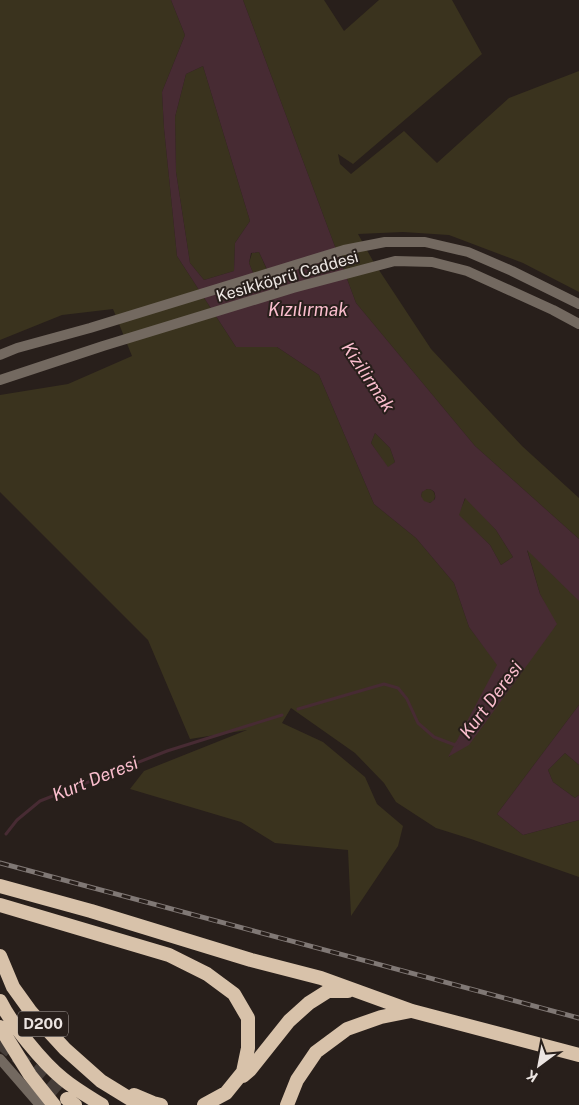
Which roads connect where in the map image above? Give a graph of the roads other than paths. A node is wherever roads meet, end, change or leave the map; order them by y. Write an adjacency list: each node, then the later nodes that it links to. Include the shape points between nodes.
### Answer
1 (579, 304): 3 (street, Kesikköprü Caddesi, via 468,252 425,242 385,242 344,250)
2 (579, 324): 4 (street, Kesikköprü Caddesi, via 467,271 432,262 395,261 293,288)
3 (0, 355)
4 (0, 380)
5 (0, 886): 8 (highway, via 321,978)
6 (0, 905): 15 (highway, via 169,955 207,974 234,994 248,1018 248,1048 244,1072)
7 (0, 956): 14 (highway, D200, via 13,987 31,1012)
8 (359, 992): 10 (highway); 15 (highway, via 328,991 309,1003)
9 (0, 1001): 18 (highway, D200, via 29,1042 63,1078)
10 (412, 1011): 12 (highway); 22 (highway, via 347,1029 316,1052 297,1080)
11 (0, 1027): 16 (highway, via 30,1075)
12 (579, 1054)
13 (0, 1059): 17 (street)
14 (86, 1068): 19 (highway, D200); 20 (highway, via 132,1094)
15 (230, 1088): 21 (highway)
16 (65, 1103)
17 (40, 1105)
18 (102, 1105)
19 (140, 1105)
20 (161, 1105)
21 (204, 1105)
22 (288, 1105)

